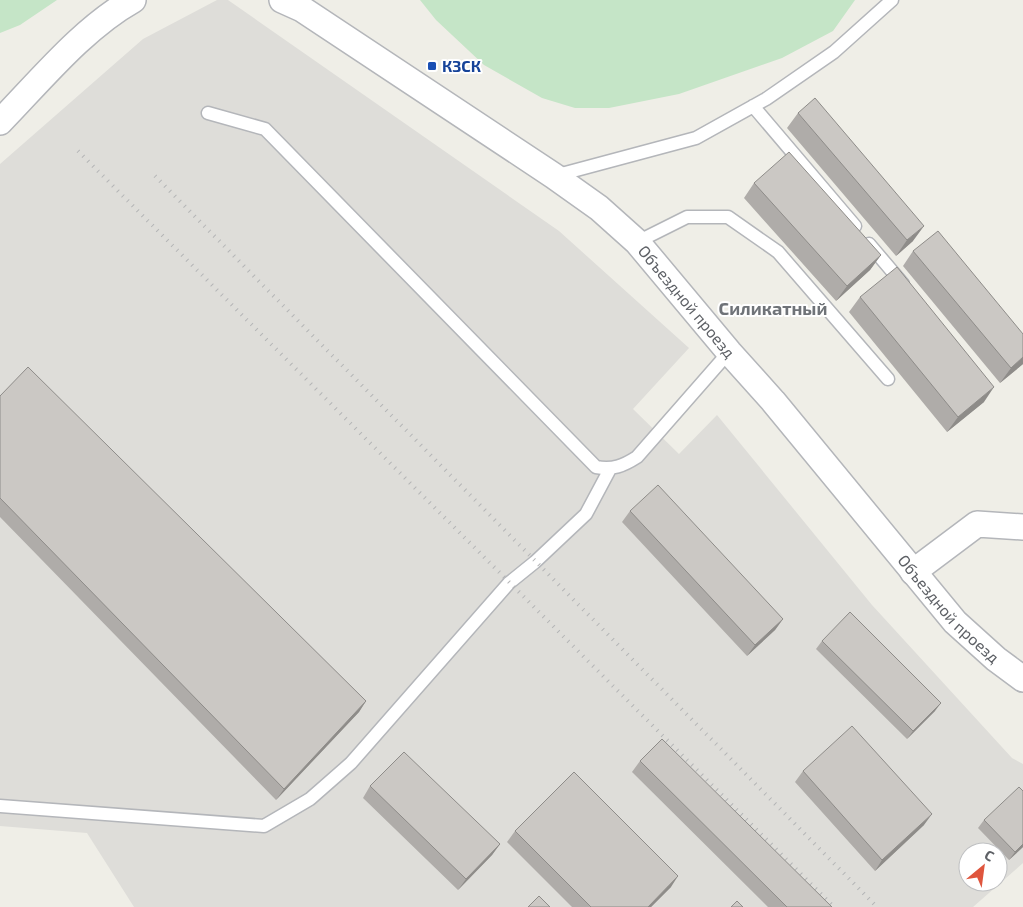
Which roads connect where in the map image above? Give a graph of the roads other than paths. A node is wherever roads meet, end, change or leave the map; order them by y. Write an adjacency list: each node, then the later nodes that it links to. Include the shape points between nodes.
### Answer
1 (133, 0): 6 (street, via 83,38)
2 (892, 0): 4 (lane, via 834,52)
3 (297, 3): 7 (street, Объездной проезд)
4 (753, 106): 7 (lane, via 696,138); 9 (lane)
5 (208, 113): 12 (lane, via 265,129 584,458 596,467)
6 (0, 122)
7 (554, 176): 8 (street, Объездной проезд, via 599,208)
8 (637, 242): 10 (street, Объездной проезд); 11 (lane, via 687,217 728,217 778,252)
9 (911, 292)
10 (729, 352): 12 (lane, via 637,457 624,466); 14 (street, Объездной проезд, via 773,400)
11 (888, 379)
12 (610, 469): 16 (lane, via 586,514 509,583 351,763 310,799 264,826)
13 (1023, 527): 14 (street, via 977,524)
14 (913, 572): 15 (street, Объездной проезд, via 955,622)
15 (1023, 678)
16 (0, 806)

